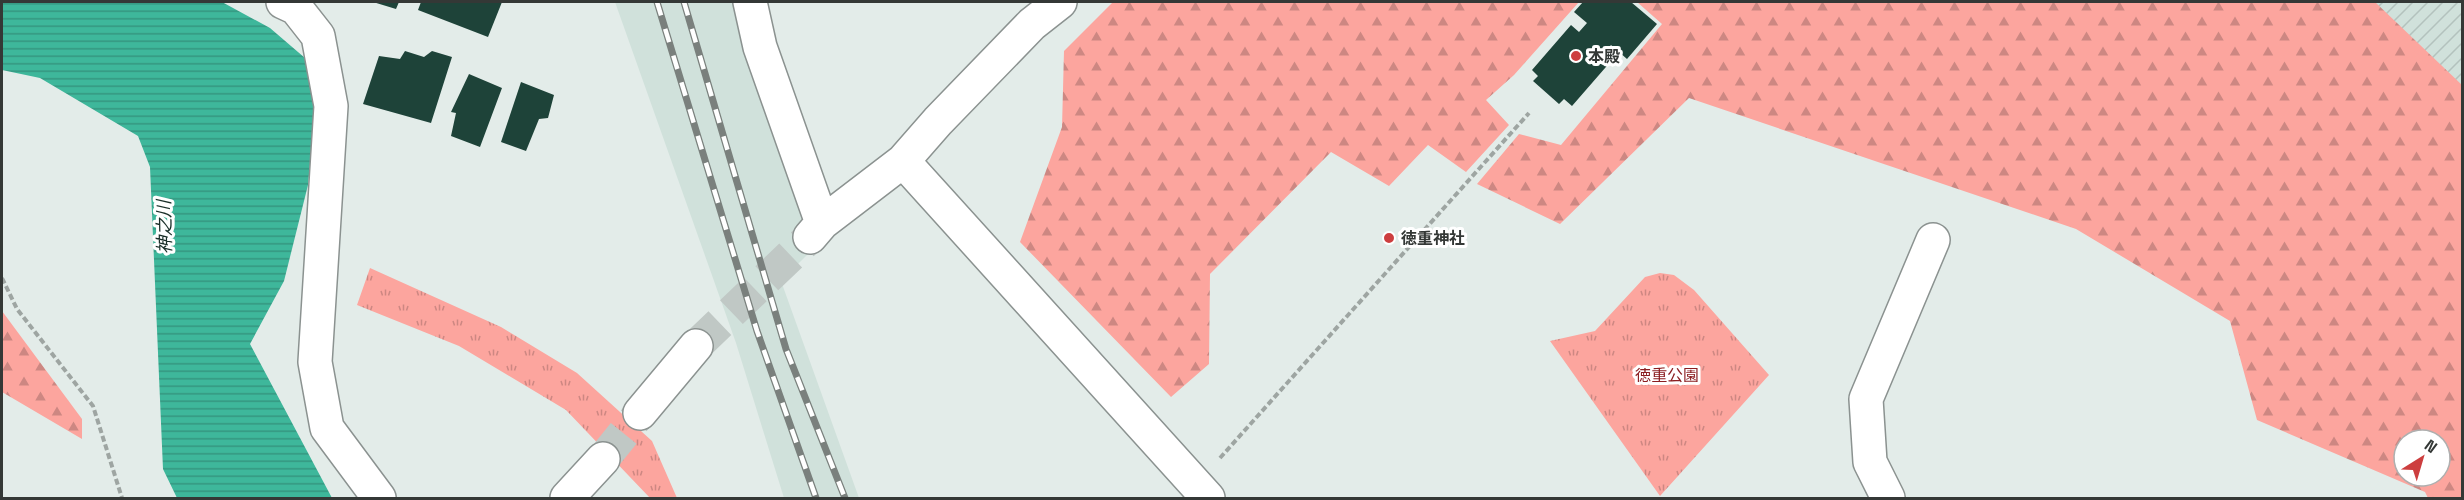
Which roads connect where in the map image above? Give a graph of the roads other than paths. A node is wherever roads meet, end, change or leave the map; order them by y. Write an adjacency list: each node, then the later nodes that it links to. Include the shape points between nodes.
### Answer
1 (750, 2): 4 (street, via 816,230)
2 (1060, 2): 4 (street, via 1032,24)
3 (293, 4): 9 (street, via 318,36 331,106 315,362 327,428)
4 (903, 161): 11 (street)
5 (1933, 240): 12 (street, via 1866,399 1870,462)
6 (696, 346): 7 (street)
7 (640, 412)
8 (603, 459): 10 (street)
9 (379, 498)
10 (567, 498)
11 (1208, 498)
12 (1888, 498)

